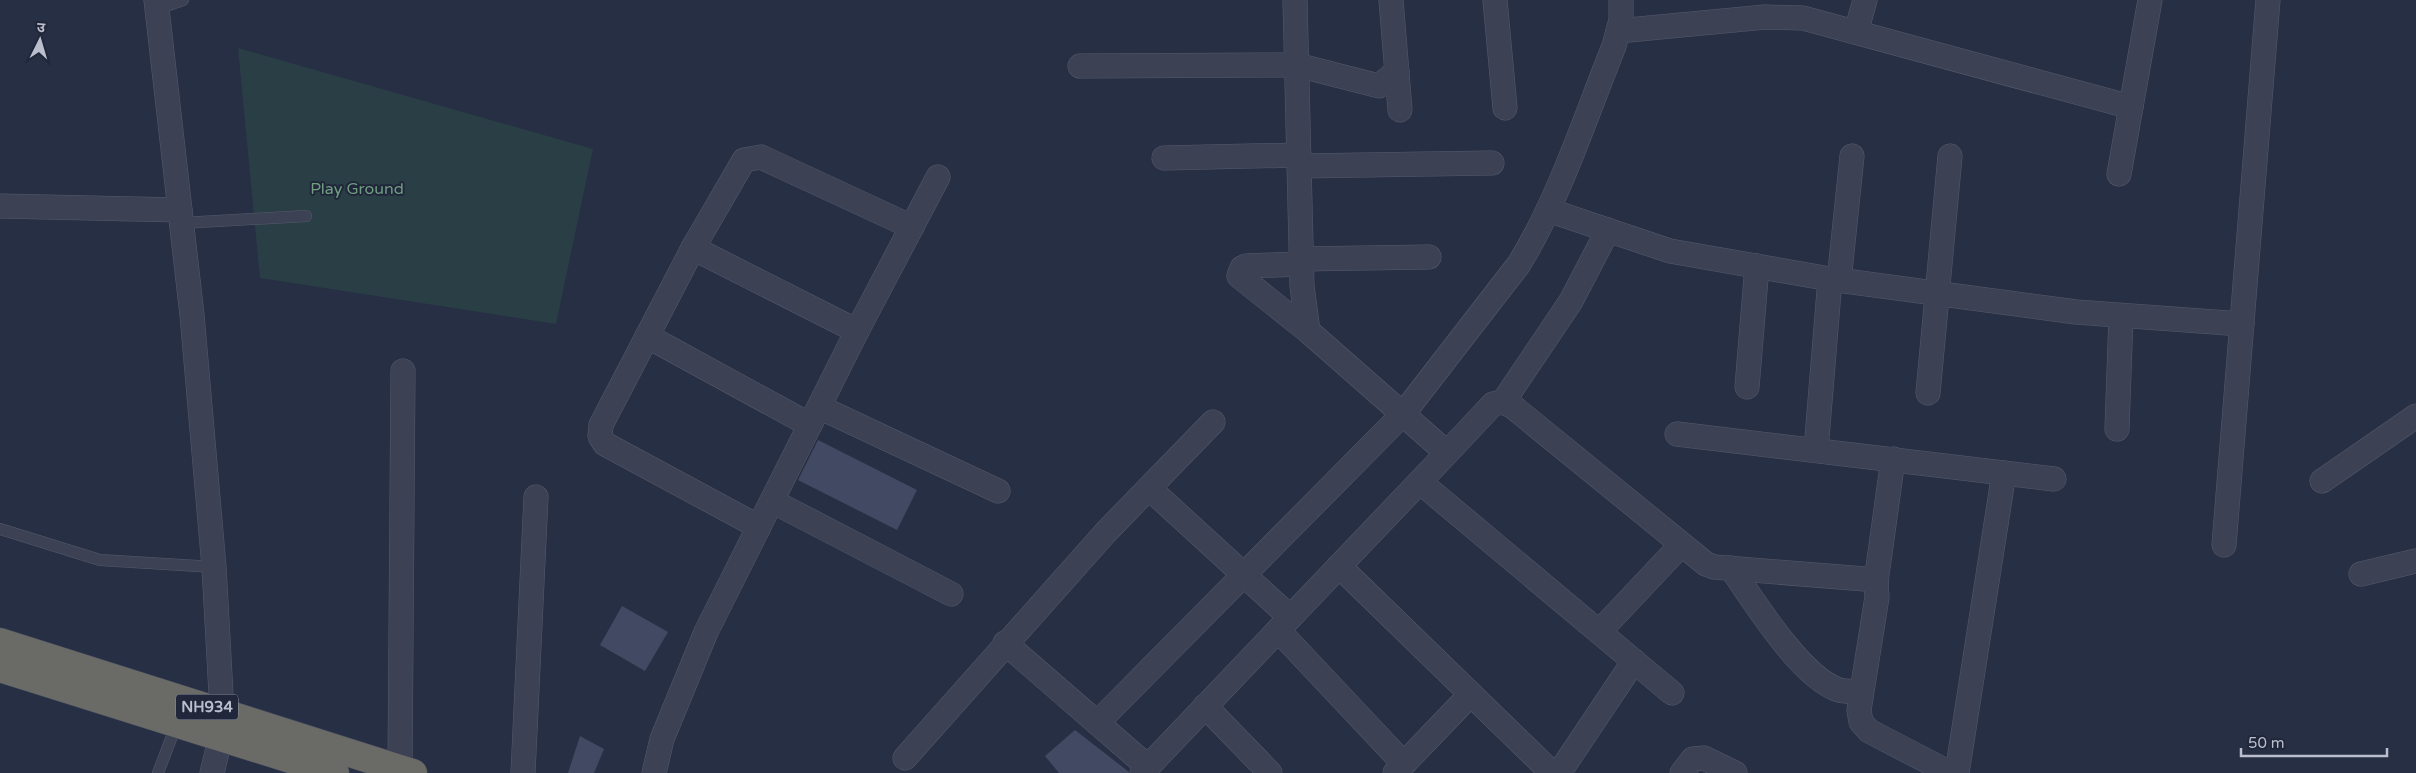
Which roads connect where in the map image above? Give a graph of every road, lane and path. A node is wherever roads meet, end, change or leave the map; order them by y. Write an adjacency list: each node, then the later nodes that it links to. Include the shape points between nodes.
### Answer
1 (183, 0): 9 (lane)
2 (1295, 0): 12 (street)
3 (1391, 0): 14 (street)
4 (1495, 0): 16 (street)
5 (1620, 0): 10 (street)
6 (1865, 0): 11 (street)
7 (2150, 0): 15 (street)
8 (2268, 0): 38 (street)
9 (156, 4): 28 (street)
10 (1618, 31): 11 (street, via 1765,17 1803,18); 26 (street)
11 (1856, 32): 15 (street)
12 (1297, 65): 13 (street); 14 (street, via 1379,86); 21 (street)
13 (1080, 66)
14 (1397, 71): 17 (street)
15 (2131, 107): 23 (street)
16 (1505, 108)
17 (1400, 110)
18 (1852, 156): 35 (street)
19 (1950, 156): 36 (street)
20 (1164, 158): 21 (street)
21 (1299, 160): 22 (street); 33 (street)
22 (1492, 163)
23 (2119, 174)
24 (938, 177): 29 (street)
25 (0, 206): 28 (street)
26 (1548, 210): 30 (street); 46 (street, via 1519,264)
27 (306, 216): 28 (lane)
28 (181, 217): 69 (street)
29 (912, 227): 31 (street, via 761,156 744,160); 39 (street)
30 (1608, 230): 34 (street, via 1670,251); 45 (street, via 1571,301)
31 (693, 248): 39 (street); 41 (street)
32 (1428, 257): 33 (street)
33 (1301, 261): 40 (street); 40 (street, via 1246,266 1239,276)
34 (1757, 266): 35 (street); 43 (street)
35 (1835, 280): 36 (street); 52 (street)
36 (1937, 295): 37 (street); 44 (street)
37 (2121, 316): 38 (street); 50 (street)
38 (2242, 324): 66 (street)
39 (857, 331): 47 (street)
40 (1308, 331): 46 (street)
41 (647, 336): 47 (street); 63 (street, via 601,425 600,436 605,444)
42 (403, 371): 92 (street)
43 (1747, 387)
44 (1928, 393)
45 (1503, 402): 53 (street, via 1493,404); 65 (street, via 1512,406)
46 (1403, 414): 53 (street); 72 (street)
47 (815, 416): 60 (street); 62 (street)
48 (2416, 416): 57 (street)
49 (1213, 422): 59 (street)
50 (2117, 429)
51 (1677, 434): 52 (street)
52 (1816, 450): 54 (street)
53 (1447, 453): 58 (street)
54 (1893, 459): 55 (street); 73 (street)
55 (2004, 473): 56 (street); 104 (street)
56 (2054, 479)
57 (2322, 480)
58 (1420, 482): 68 (street); 76 (street)
59 (1149, 488): 72 (street); 78 (street)
60 (998, 492)
61 (536, 497): 96 (street)
62 (772, 501): 63 (street); 74 (street)
63 (759, 527): 97 (street, via 706,632 662,739)
64 (0, 529): 69 (lane, via 100,560)
65 (1681, 545): 70 (street, via 1706,564); 76 (street)
66 (2224, 545)
67 (2416, 562): 71 (street)
68 (1339, 566): 75 (street); 83 (street)
69 (214, 567): 87 (street)
70 (1730, 568): 73 (street); 81 (street, via 1781,642 1822,680 1838,690)
71 (2361, 574)
72 (1244, 575): 75 (street); 86 (street)
73 (1876, 582): 81 (street, via 1877,597)
74 (951, 594)
75 (1284, 623): 84 (street); 90 (street)
76 (1599, 632): 79 (street)
77 (0, 642): 87 (highway, NH934)
78 (1006, 643): 86 (street); 88 (street)
79 (1634, 661): 82 (street); 100 (street)
80 (0, 668): 85 (highway, NH934)
81 (1862, 692): 103 (street, via 1859,710 1861,722 1868,730)
82 (1672, 693)
83 (1471, 694): 90 (street); 99 (street)
84 (1205, 706): 91 (street); 98 (street)
85 (177, 722): 87 (highway, NH934); 93 (lane)
86 (1098, 722): 91 (street)
87 (221, 724): 89 (highway, NH934); 92 (highway, NH934); 94 (street)
88 (905, 758)
89 (276, 763): 95 (highway, NH934)
90 (1400, 768)
91 (1145, 770)
92 (407, 771)
93 (158, 773)
94 (212, 773)
95 (335, 773)
96 (523, 773)
97 (654, 773)
98 (1270, 773)
99 (1552, 773)
100 (1559, 773)
101 (1682, 773): 102 (street, via 1693,759 1704,758)
102 (1735, 773)
103 (1950, 773)
104 (1957, 773)

